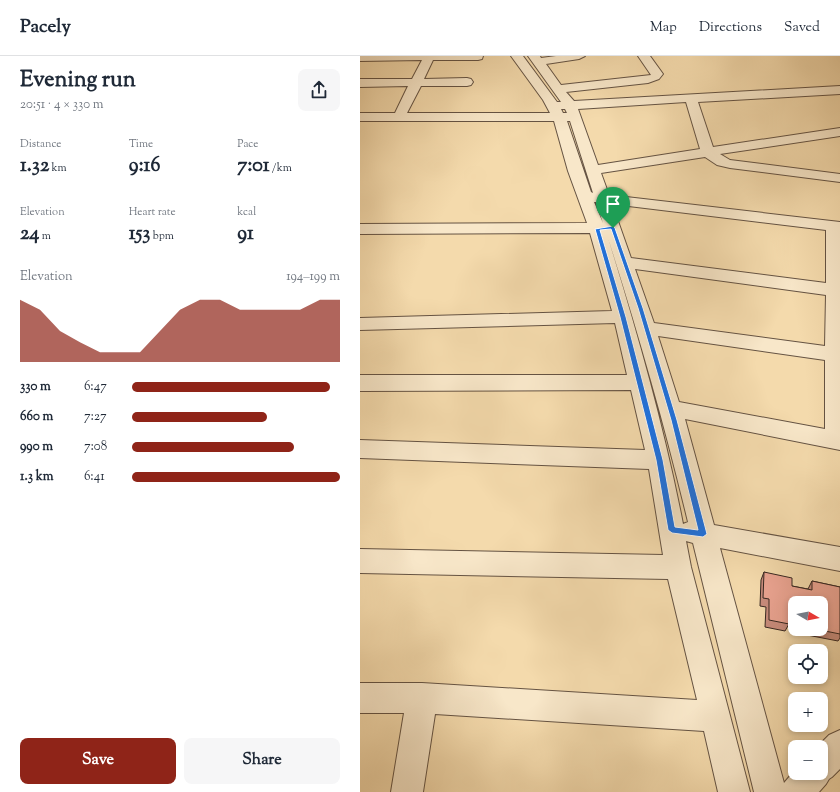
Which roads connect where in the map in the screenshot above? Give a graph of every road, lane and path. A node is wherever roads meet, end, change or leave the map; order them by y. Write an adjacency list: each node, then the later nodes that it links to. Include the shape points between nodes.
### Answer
1 (517, 56): 14 (street)
2 (579, 56): 7 (street)
3 (644, 56): 14 (street, via 656,74 655,77)
4 (429, 57): 5 (street); 6 (street); 10 (street)
5 (478, 57)
6 (360, 58)
7 (536, 59): 14 (street)
8 (467, 82): 10 (street)
9 (360, 83): 10 (street)
10 (416, 83): 16 (street)
11 (835, 90): 12 (street); 13 (street)
12 (690, 99): 14 (street); 18 (street)
13 (840, 104)
14 (563, 107): 16 (street); 19 (street); 21 (street, via 575,171)
15 (360, 117): 16 (street)
16 (399, 117)
17 (840, 132): 18 (street)
18 (708, 152): 19 (street); 20 (street, via 722,162 730,164)
19 (593, 170): 21 (street)
20 (840, 178)
21 (594, 197): 22 (street); 23 (street)
22 (837, 227): 26 (street)
23 (605, 228): 24 (street); 25 (street); 27 (street)
24 (360, 229)
25 (625, 262): 26 (street); 29 (street)
26 (837, 291): 30 (street)
27 (623, 317): 28 (street); 31 (street)
28 (360, 324)
29 (646, 328): 30 (street); 33 (street)
30 (838, 355): 34 (street)
31 (640, 382): 32 (street); 36 (street)
32 (360, 383)
33 (670, 408): 34 (street); 38 (street)
34 (838, 440)
35 (360, 449): 36 (street)
36 (659, 460): 37 (street)
37 (672, 530): 38 (street); 41 (street)
38 (703, 534): 39 (street); 50 (street)
39 (840, 558)
40 (360, 561): 41 (street)
41 (678, 567): 44 (street)
42 (360, 698): 43 (street)
43 (422, 698): 44 (street); 48 (street)
44 (716, 716): 49 (street)
45 (840, 746): 46 (street)
46 (828, 759)
47 (808, 780): 51 (street)
48 (407, 792)
49 (734, 792)
50 (770, 792)
51 (797, 792)

